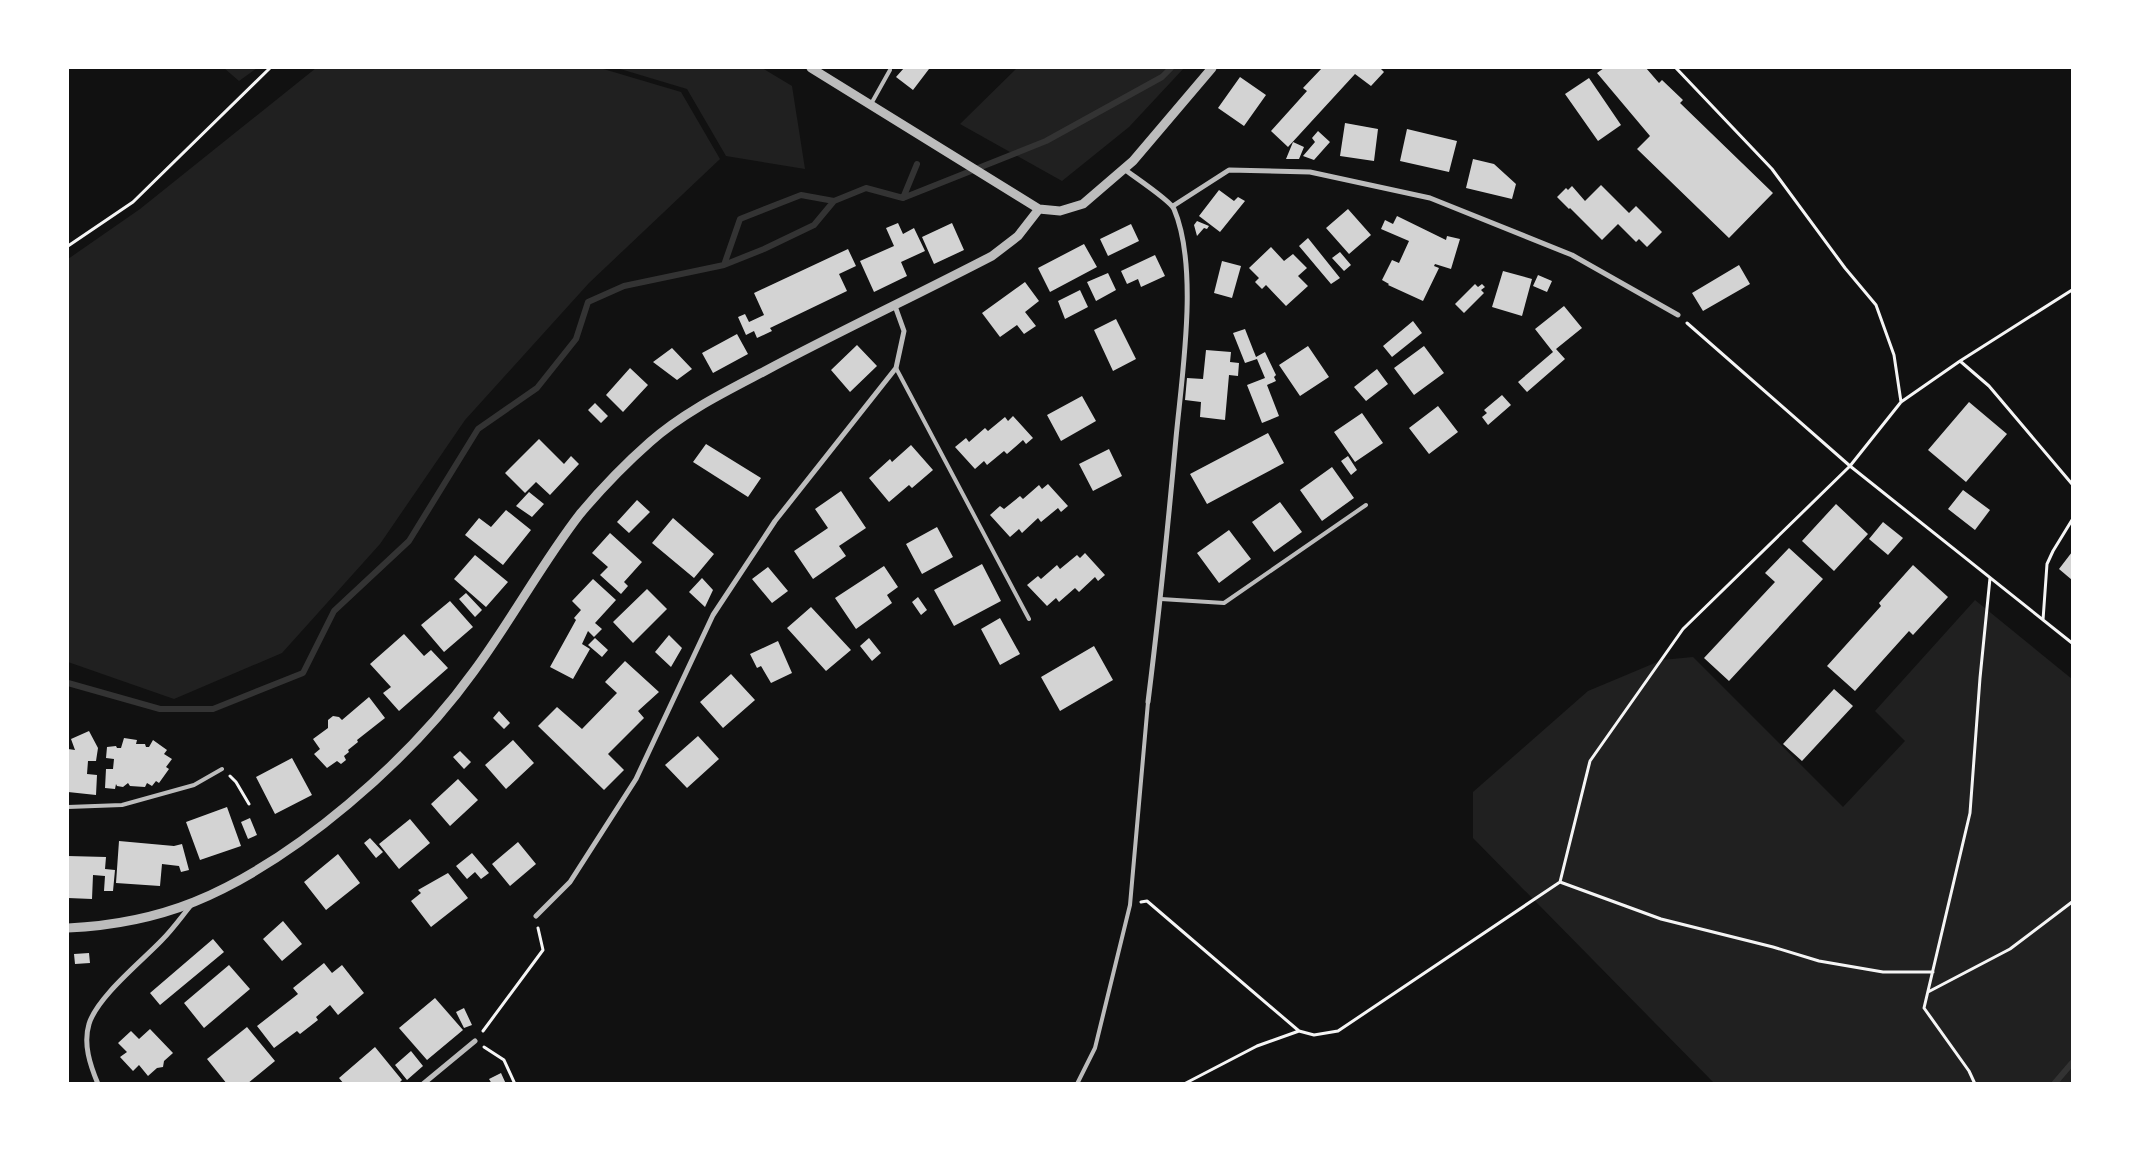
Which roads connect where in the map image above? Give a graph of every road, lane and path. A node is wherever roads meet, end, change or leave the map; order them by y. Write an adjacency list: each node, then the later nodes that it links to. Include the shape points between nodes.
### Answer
1 (270, 68): 10 (path, via 133,202)
2 (811, 68): 6 (street)
3 (1212, 68): 7 (street)
4 (1676, 68): 16 (path, via 1772,169 1845,268 1876,304 1894,355)
5 (890, 70): 6 (lane)
6 (870, 106): 9 (street)
7 (1124, 170): 8 (street); 9 (street, via 1083,204 1060,210)
8 (1173, 206): 13 (street, via 1229,170 1310,172 1430,198 1572,254); 22 (street, via 1181,230 1186,271 1187,328)
9 (1039, 209): 12 (street, via 1018,236 992,256)
10 (68, 246)
11 (2072, 290): 14 (path)
12 (895, 306): 15 (street, via 904,331); 31 (street, via 704,403 650,441 579,516 450,704 387,769 350,802 278,856 239,880)
13 (1678, 315): 17 (path)
14 (1960, 361): 16 (path); 18 (path, via 1989,386)
15 (896, 368): 23 (lane); 34 (street, via 775,521 713,614 636,779 570,882)
16 (1902, 402): 17 (path)
17 (1850, 466): 21 (path); 30 (path, via 1683,629 1590,761)
18 (2072, 484)
19 (1366, 505): 22 (lane, via 1224,603)
20 (2072, 520): 24 (path, via 2047,564)
21 (1990, 578): 24 (path); 36 (path, via 1970,813)
22 (1161, 599): 26 (street)
23 (1029, 620)
24 (2043, 620): 25 (path)
25 (2072, 643)
26 (1148, 702): 33 (lane)
27 (222, 769): 28 (path, via 236,782); 29 (lane, via 194,785 122,805)
28 (249, 804)
29 (68, 806)
30 (1560, 882): 36 (path, via 1661,920 1819,961 1882,972); 38 (path, via 1338,1031 1314,1035)
31 (193, 902): 35 (street, via 148,917); 40 (street, via 163,938 106,995 89,1023 87,1047)
32 (2072, 902): 37 (path, via 2010,949)
33 (1130, 905): 38 (path, via 1147,901); 43 (lane, via 1095,1048)
34 (536, 916): 39 (path, via 543,950)
35 (68, 928)
36 (1933, 972): 37 (path)
37 (1928, 992): 45 (path, via 1924,1008)
38 (1299, 1031): 44 (path, via 1257,1046)
39 (475, 1041): 41 (street); 42 (path, via 504,1060)
40 (98, 1084)
41 (423, 1084)
42 (515, 1084)
43 (1077, 1084)
44 (1184, 1084)
45 (1975, 1084)

